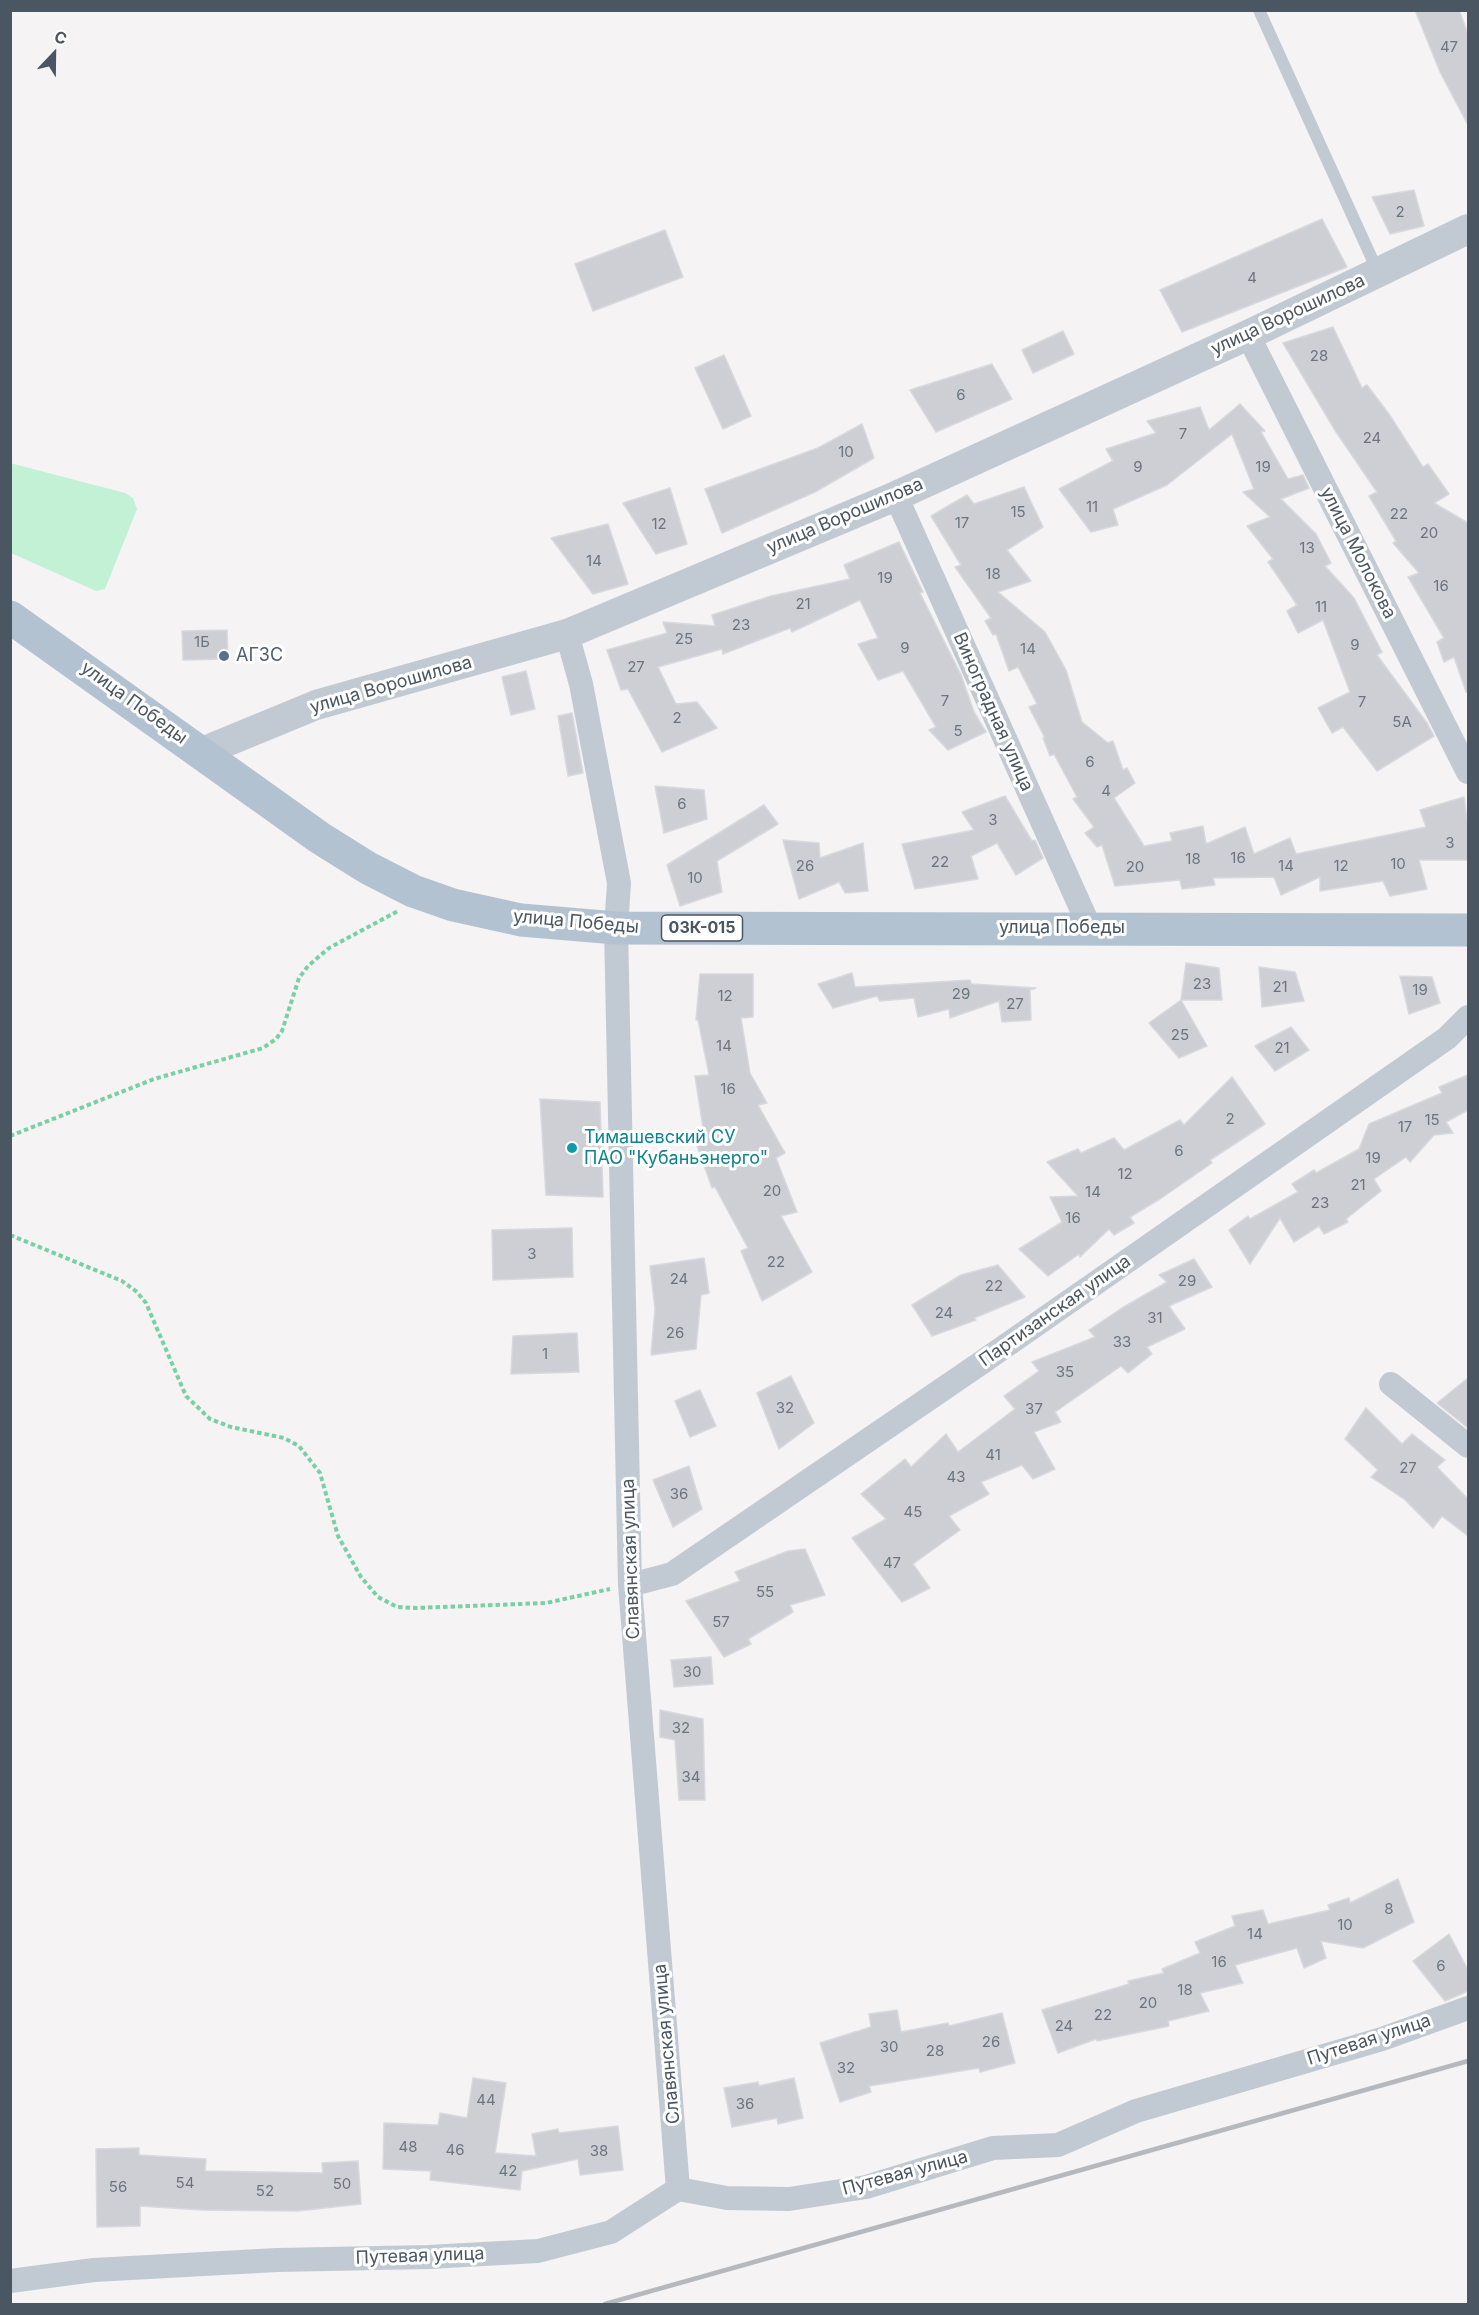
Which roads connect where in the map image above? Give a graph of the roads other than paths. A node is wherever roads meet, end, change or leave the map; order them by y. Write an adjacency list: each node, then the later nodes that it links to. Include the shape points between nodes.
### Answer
1 (1259, 10): 3 (lane)
2 (1468, 229): 3 (street, улица Ворошилова)
3 (1378, 273): 4 (street, улица Ворошилова)
4 (1248, 335): 5 (street, улица Ворошилова); 9 (street, улица Молокова)
5 (896, 496): 7 (street, улица Ворошилова); 11 (street, Виноградная улица)
6 (16, 620): 8 (main road, улица Победы / 03К-015)
7 (567, 634): 8 (street, улица Ворошилова, via 316,705); 10 (street, Славянская улица, via 581,684 619,883)
8 (202, 752): 10 (main road, улица Победы / 03К-015, via 320,838 368,868 427,896 521,920)
9 (1468, 772)
10 (616, 928): 11 (main road, улица Победы / 03К-015); 16 (street, Славянская улица)
11 (1090, 928): 12 (main road, улица Победы / 03К-015)
12 (1468, 930)
13 (1468, 1017): 16 (street, Партизанская улица, via 1418,1059 672,1574)
14 (1391, 1384): 15 (street)
15 (1468, 1446)
16 (630, 1584): 18 (street, Славянская улица)
17 (1468, 2008): 18 (street, Путевая улица, via 1382,2038 1136,2111 1058,2145 993,2148 866,2187 789,2199 727,2198)
18 (678, 2188): 19 (street, Путевая улица, via 611,2232 538,2251 117,2269)
19 (10, 2281)

